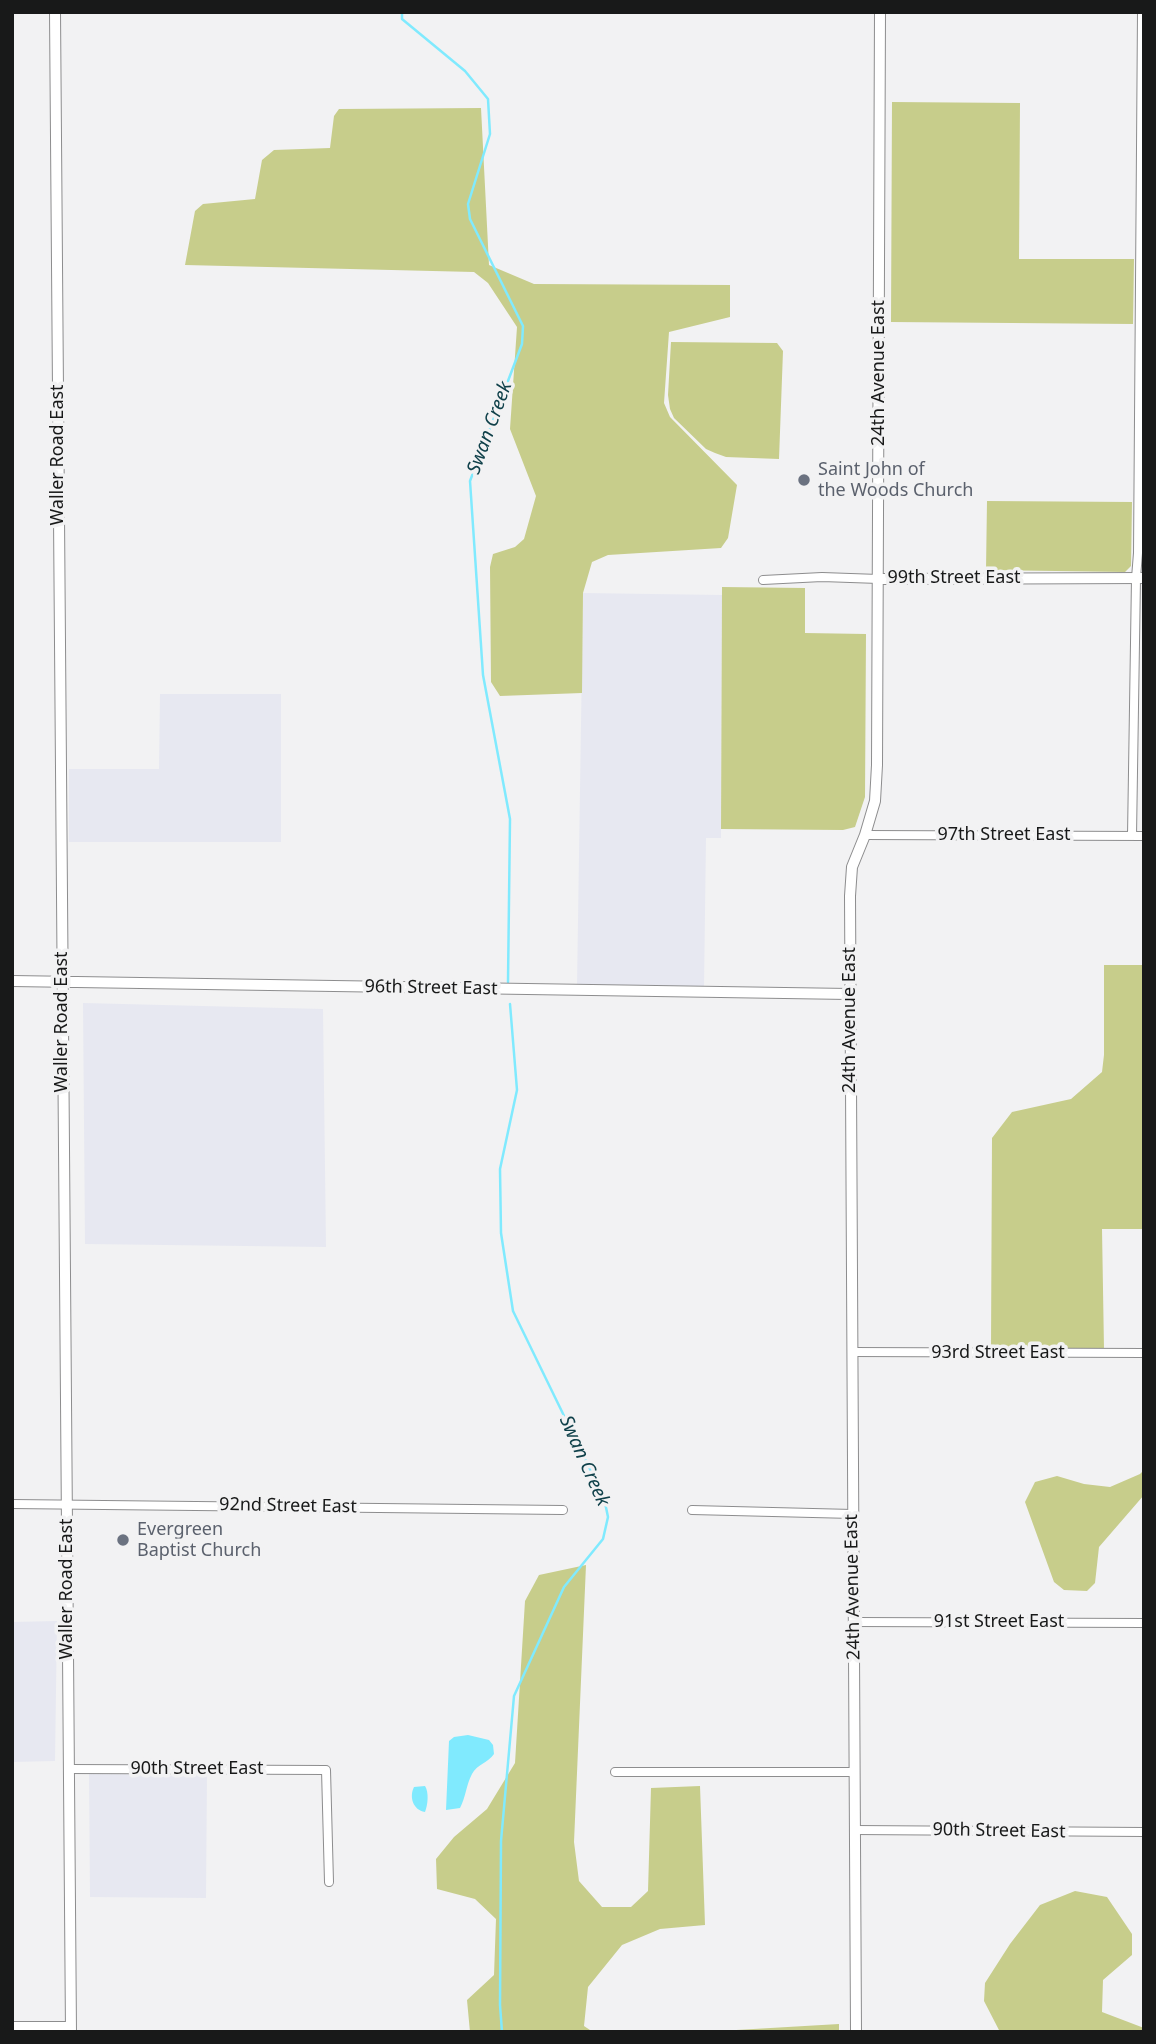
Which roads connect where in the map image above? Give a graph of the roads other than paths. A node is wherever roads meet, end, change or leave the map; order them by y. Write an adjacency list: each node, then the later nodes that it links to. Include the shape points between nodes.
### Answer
1 (55, 12): 11 (street, Waller Road East)
2 (880, 12): 5 (street, 24th Avenue East)
3 (1143, 18): 4 (street)
4 (1140, 578): 5 (street, 99th Street East); 8 (street)
5 (879, 579): 6 (street, 99th Street East); 7 (street, 24th Avenue East, via 877,777)
6 (763, 580)
7 (865, 835): 8 (street, 97th Street East); 12 (street, 24th Avenue East, via 852,867)
8 (1132, 836): 9 (street, 97th Street East)
9 (1144, 836)
10 (12, 981): 11 (street, 96th Street East)
11 (62, 981): 12 (street, 96th Street East); 16 (street, Waller Road East)
12 (849, 994): 13 (street, 24th Avenue East)
13 (852, 1352): 14 (street, 93rd Street East); 19 (street, 24th Avenue East)
14 (1144, 1353)
15 (12, 1504): 16 (street, 92nd Street East)
16 (66, 1504): 17 (street, 92nd Street East); 22 (street, Waller Road East)
17 (564, 1510)
18 (692, 1510): 19 (street)
19 (853, 1514): 20 (street, 24th Avenue East)
20 (854, 1622): 21 (street, 91st Street East); 24 (street, 24th Avenue East)
21 (1144, 1623)
22 (68, 1769): 27 (street, 90th Street East, via 326,1770); 29 (street, Waller Road East)
23 (615, 1772): 24 (street)
24 (854, 1772): 25 (street, 24th Avenue East)
25 (855, 1830): 26 (street, 90th Street East); 30 (street, 24th Avenue East)
26 (1144, 1832)
27 (328, 1882)
28 (12, 2026): 29 (street)
29 (71, 2029)
30 (856, 2032)

